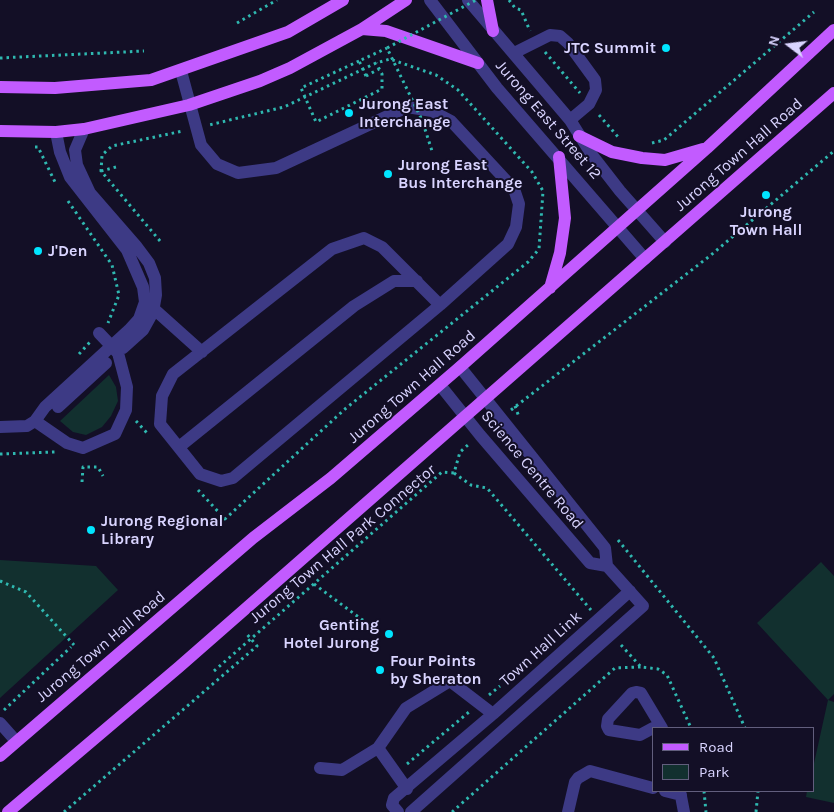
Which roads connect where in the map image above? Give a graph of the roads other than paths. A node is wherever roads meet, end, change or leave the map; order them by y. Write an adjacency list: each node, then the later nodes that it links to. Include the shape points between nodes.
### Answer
1 (343, 0): 11 (main road, via 288,32)
2 (406, 0): 6 (main road)
3 (430, 0): 10 (street, Jurong East Street 12)
4 (468, 0): 8 (street, Jurong East Street 12)
5 (487, 0): 8 (main road)
6 (362, 29): 10 (main road, via 386,31); 14 (main road, via 260,82)
7 (834, 30): 20 (main road, Jurong Town Hall Road)
8 (493, 31): 9 (street, Jurong East Street 12)
9 (514, 54): 15 (street, Jurong East Street 12); 15 (street, via 550,36 560,36 568,43 595,80 596,90 590,104)
10 (478, 63): 21 (street, Jurong East Street 12)
11 (181, 70): 12 (main road, via 151,80 55,88); 14 (street)
12 (0, 87)
13 (834, 93): 25 (main road, Jurong Town Hall Road)
14 (189, 105): 16 (main road); 29 (street, via 201,145 217,164 238,173 276,168 408,107 432,111 451,121 514,189 519,204 516,227 508,244)
15 (570, 120): 19 (street, Jurong East Street 12)
16 (84, 129): 18 (main road); 24 (street, via 75,150 76,165 90,193)
17 (0, 131): 18 (main road)
18 (56, 132): 24 (street, via 70,177)
19 (579, 136): 20 (main road, via 612,152 642,158 665,160); 22 (street, Jurong East Street 12)
20 (708, 148): 22 (main road, Jurong Town Hall Road)
21 (559, 157): 23 (street, Jurong East Street 12); 28 (main road, via 565,218)
22 (636, 211): 23 (main road, Jurong Town Hall Road); 25 (street, Jurong East Street 12)
23 (619, 226): 26 (street, Jurong East Street 12); 28 (main road, Jurong Town Hall Road)
24 (124, 239): 30 (street)
25 (665, 242): 26 (main road, Jurong Town Hall Road)
26 (645, 259): 36 (main road, Jurong Town Hall Road)
27 (417, 281): 29 (street); 33 (street, via 382,247 364,238 332,248); 40 (street, via 394,281 354,306)
28 (550, 288): 34 (main road, Jurong Town Hall Road)
29 (440, 305): 40 (street, via 233,478 221,481 200,474)
30 (148, 309): 32 (street); 33 (street)
31 (99, 333): 32 (street)
32 (115, 350): 38 (street, via 45,407); 38 (street, via 127,387 123,417 115,434 83,448 67,444)
33 (202, 352): 40 (street, via 173,374 162,396 160,424)
34 (460, 367): 35 (main road, Jurong Town Hall Road); 36 (street, Science Centre Road)
35 (440, 384): 37 (street, Science Centre Road); 45 (main road, Jurong Town Hall Road, via 331,478 253,538)
36 (484, 397): 37 (main road, Jurong Town Hall Road); 41 (street, Science Centre Road, via 605,548)
37 (465, 415): 41 (street, Science Centre Road, via 590,563); 52 (main road, Jurong Town Hall Road, via 157,686)
38 (38, 418): 39 (street, via 27,426)
39 (0, 427)
40 (179, 448)
41 (607, 566): 42 (street, Science Centre Road)
42 (630, 591): 43 (street, Town Hall Link); 54 (street, Science Centre Road, via 643,606)
43 (492, 714): 46 (street, via 450,681 406,708); 50 (street, Town Hall Link)
44 (0, 723): 45 (street)
45 (16, 741): 47 (main road, Jurong Town Hall Road)
46 (378, 748): 48 (street, via 342,770); 50 (street)
47 (0, 756)
48 (320, 768)
49 (652, 788): 55 (street, via 590,772 575,782)
50 (407, 789): 53 (street, Town Hall Link, via 394,798 392,805)
51 (680, 793): 56 (street)
52 (8, 812)
53 (398, 812)
54 (411, 812)
55 (568, 812)
56 (684, 812)

